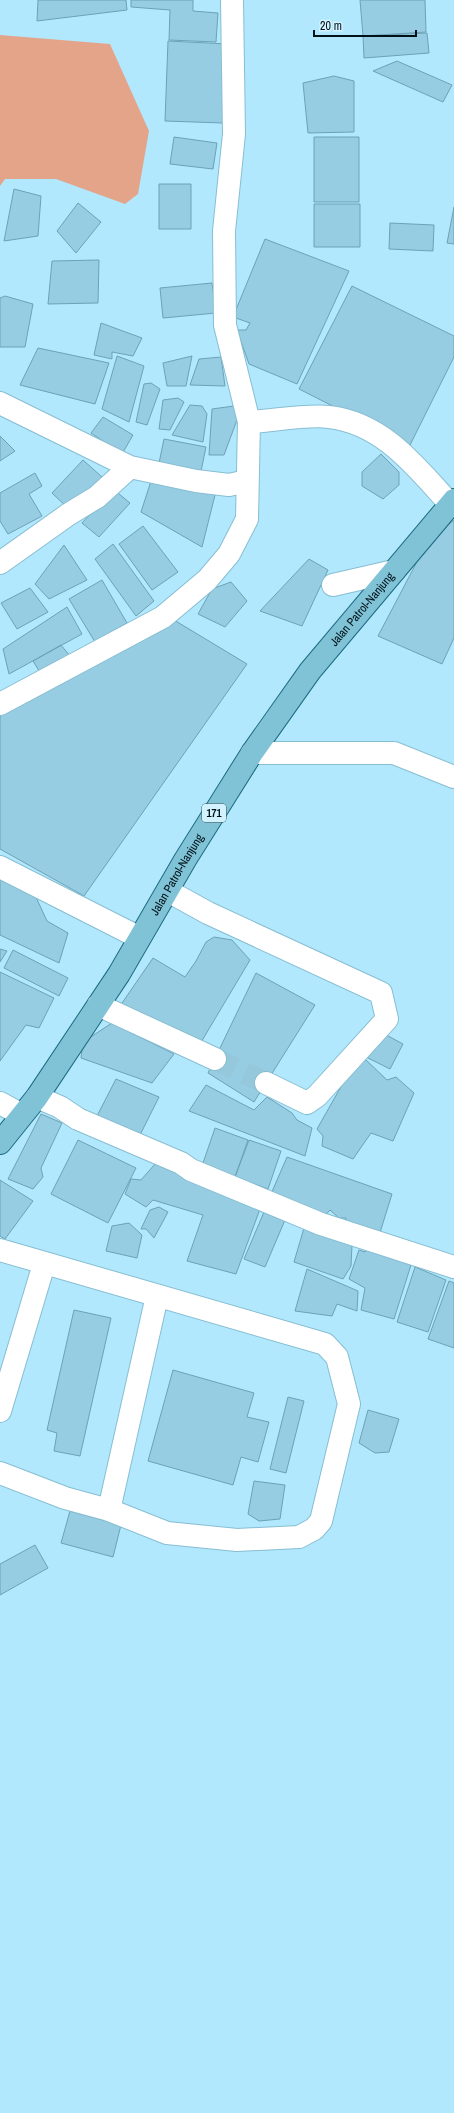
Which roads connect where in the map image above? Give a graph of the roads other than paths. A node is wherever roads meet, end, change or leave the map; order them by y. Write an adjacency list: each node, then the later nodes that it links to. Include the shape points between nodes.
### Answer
1 (232, 0): 3 (street, via 234,134 224,231 225,325)
2 (0, 403): 4 (street)
3 (249, 422): 5 (street); 6 (street, via 327,416 370,429 389,441)
4 (130, 467): 5 (street, via 229,485); 7 (street, via 97,497)
5 (247, 481): 10 (street, via 247,519 229,554 207,580 163,617)
6 (452, 502): 8 (main road, Jalan Patrol-Nanjung / 171)
7 (0, 563)
8 (394, 571): 9 (street); 11 (main road, Jalan Patrol-Nanjung / 171, via 310,671)
9 (333, 585)
10 (0, 704)
11 (252, 753): 12 (street, via 394,753); 14 (main road, Jalan Patrol-Nanjung / 171)
12 (454, 776)
13 (0, 867): 15 (street)
14 (168, 891): 15 (main road, Jalan Patrol-Nanjung / 171); 18 (street, via 214,916 381,992 387,1019 317,1096 307,1103)
15 (138, 937): 16 (main road, Jalan Patrol-Nanjung / 171, via 125,964)
16 (98, 1005): 17 (street); 19 (main road, Jalan Patrol-Nanjung / 171)
17 (215, 1059)
18 (266, 1083)
19 (37, 1097): 21 (main road, Jalan Patrol-Nanjung / 171); 25 (street, via 60,1107 78,1119 181,1163 191,1170 321,1224)
20 (0, 1103): 21 (street)
21 (22, 1115): 22 (main road, Jalan Patrol-Nanjung / 171)
22 (0, 1143)
23 (0, 1250): 24 (street)
24 (44, 1264): 26 (street); 27 (street)
25 (454, 1267)
26 (157, 1296): 29 (street); 29 (street, via 325,1344 337,1357 349,1404 321,1521 314,1529 299,1537 237,1540 167,1533)
27 (0, 1411)
28 (0, 1473): 29 (street, via 65,1498)
29 (109, 1510)

